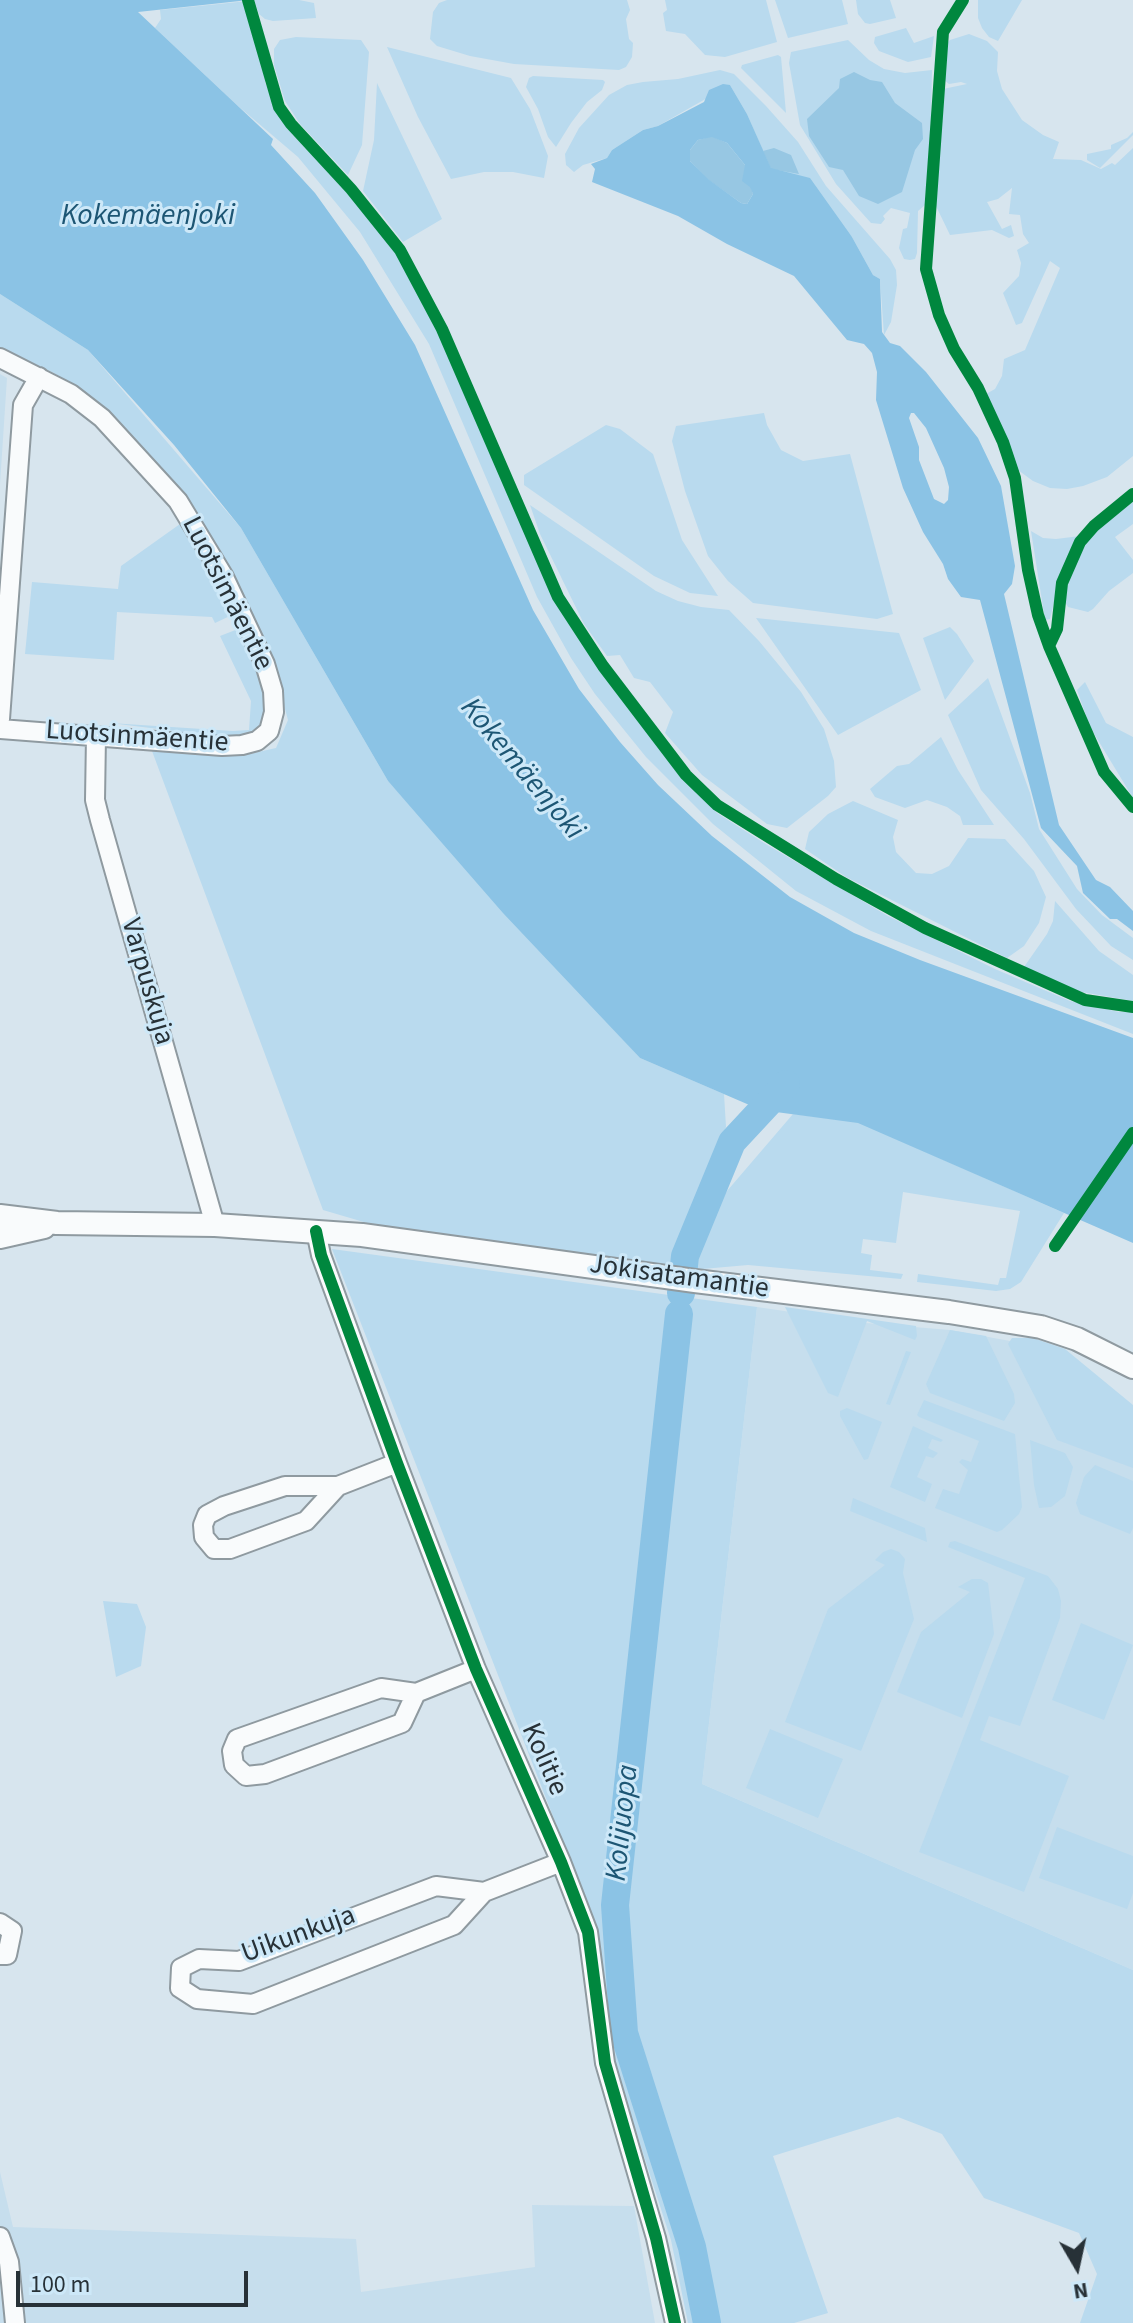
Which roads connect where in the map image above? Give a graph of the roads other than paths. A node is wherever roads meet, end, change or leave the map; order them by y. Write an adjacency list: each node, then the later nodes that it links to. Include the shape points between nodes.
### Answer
1 (0, 358): 2 (street, Luotsimäentie)
2 (39, 377): 3 (street, via 23,405); 5 (street, Luotsimäentie, via 102,418 178,501 200,533 265,664 273,691)
3 (0, 719)
4 (0, 729): 6 (street, Luotsinmäentie)
5 (269, 731): 6 (street, Luotsinmäentie, via 257,741 222,746)
6 (96, 736): 9 (street, Varpuskuja, via 95,800)
7 (0, 1216): 8 (street)
8 (57, 1223): 9 (street, Jokisatamantie); 11 (street)
9 (215, 1225): 10 (street, Jokisatamantie)
10 (316, 1231): 12 (street, Jokisatamantie, via 1017,1322 1077,1339); 13 (street, Kolitie)
11 (0, 1237)
12 (1133, 1367)
13 (397, 1463): 14 (street); 15 (street, Kolitie)
14 (338, 1486): 14 (street, via 306,1521 230,1549 214,1549 204,1537 207,1515 224,1506 285,1486)
15 (476, 1669): 16 (street); 17 (street, Kolitie)
16 (416, 1693): 16 (street, via 381,1688 237,1739 234,1765 246,1776 265,1774 402,1723)
17 (561, 1862): 18 (street, Uikunkuja); 23 (street, Kolitie, via 588,1932 605,2063)
18 (484, 1892): 18 (street, Uikunkuja, via 454,1925 253,2004 197,1999 180,1988 181,1968 199,1959 239,1961 436,1886)
19 (0, 1923): 20 (street, via 12,1931 7,1955)
20 (0, 1955)
21 (0, 2237): 22 (street, via 9,2262)
22 (15, 2323)
23 (675, 2323)

